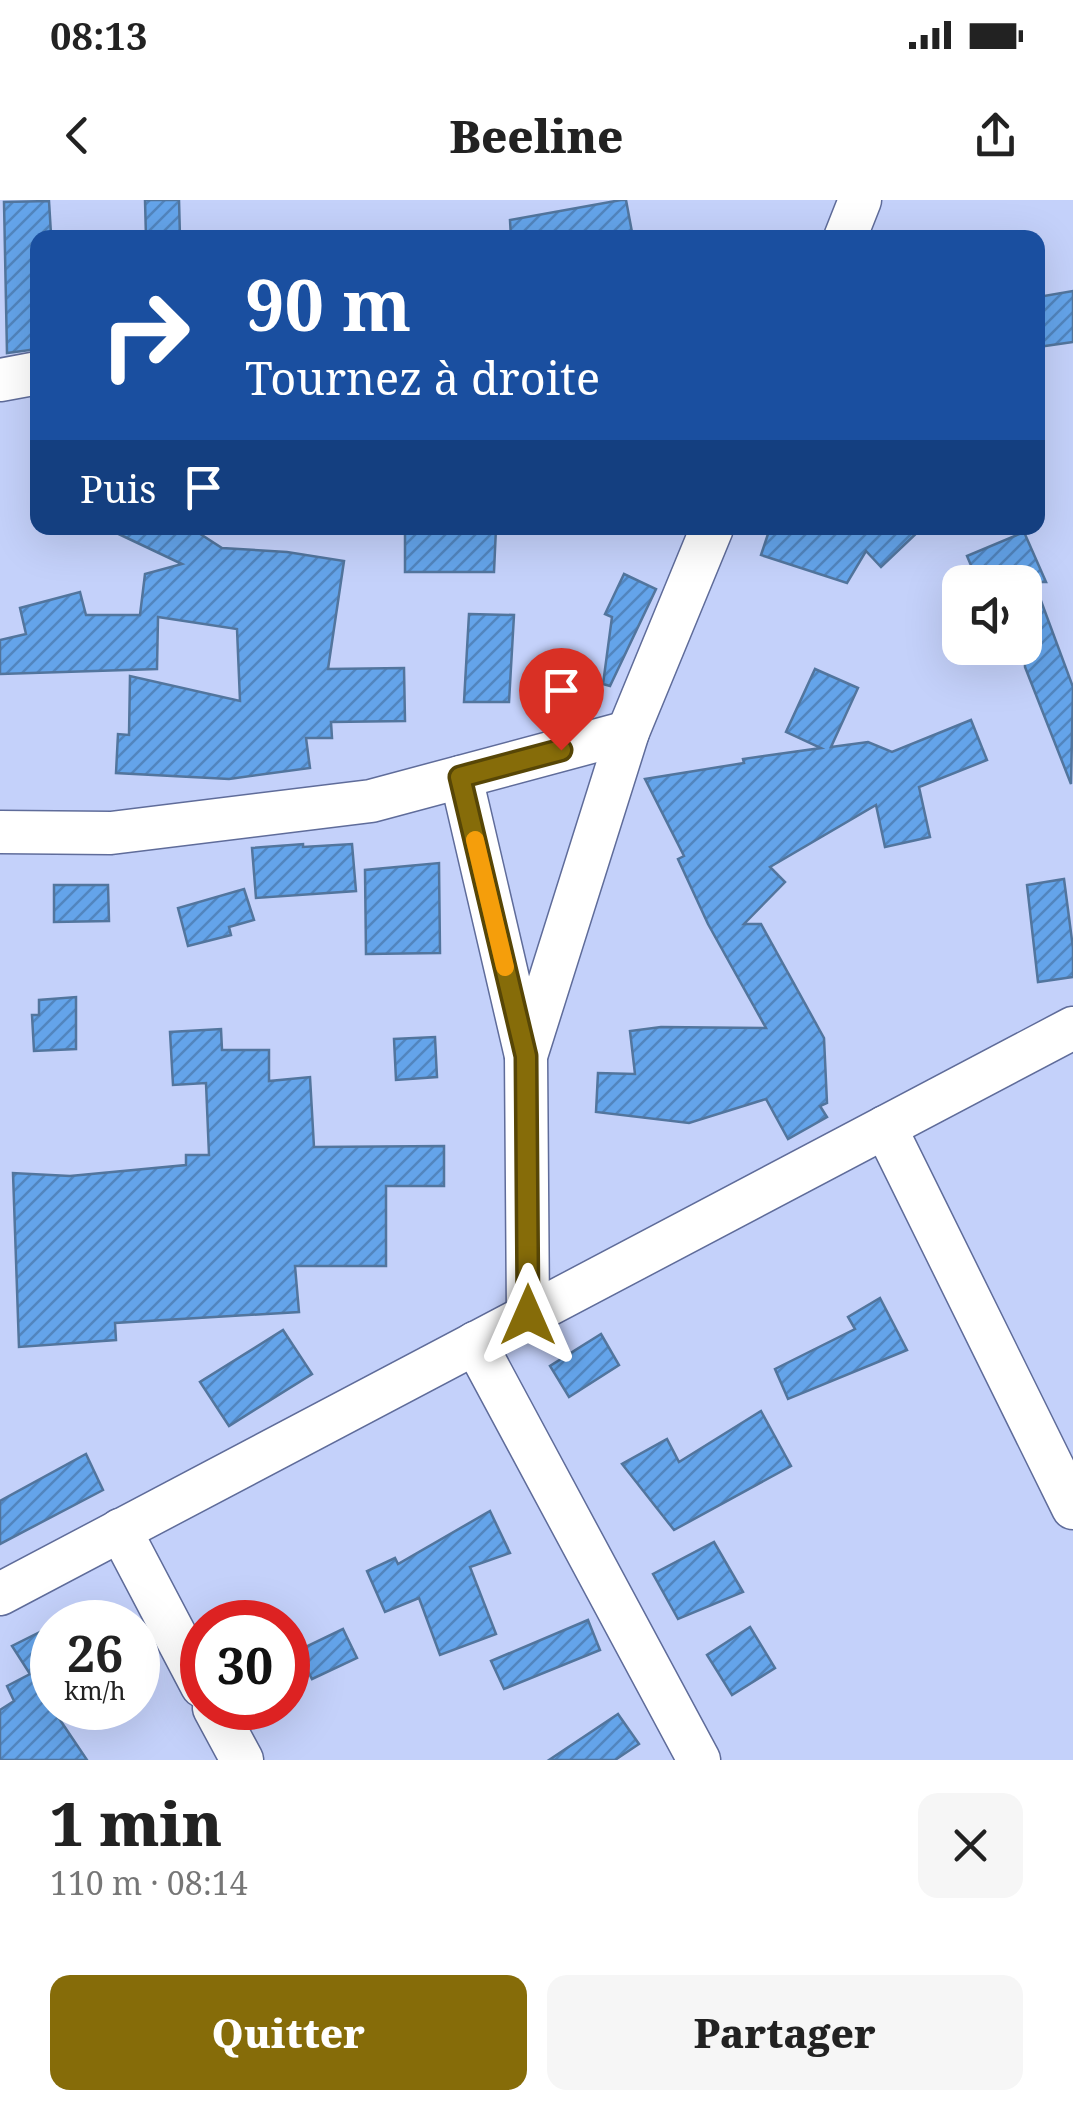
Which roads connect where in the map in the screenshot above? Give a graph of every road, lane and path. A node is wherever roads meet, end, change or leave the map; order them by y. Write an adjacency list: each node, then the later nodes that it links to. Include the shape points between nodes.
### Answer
1 (30, 374): 2 (street)
2 (0, 380)
3 (709, 535): 4 (street)
4 (628, 732): 5 (street); 8 (street)
5 (460, 777): 6 (street, via 371,801 112,833); 8 (street)
6 (0, 832)
7 (1073, 1028): 9 (street)
8 (526, 1056): 10 (street)
9 (885, 1127): 10 (street); 12 (street)
10 (528, 1315): 11 (street)
11 (476, 1343): 13 (street); 18 (street)
12 (1073, 1508)
13 (120, 1530): 14 (street); 15 (street)
14 (0, 1594)
15 (180, 1644)
16 (226, 1730): 17 (street)
17 (242, 1760)
18 (699, 1760)

